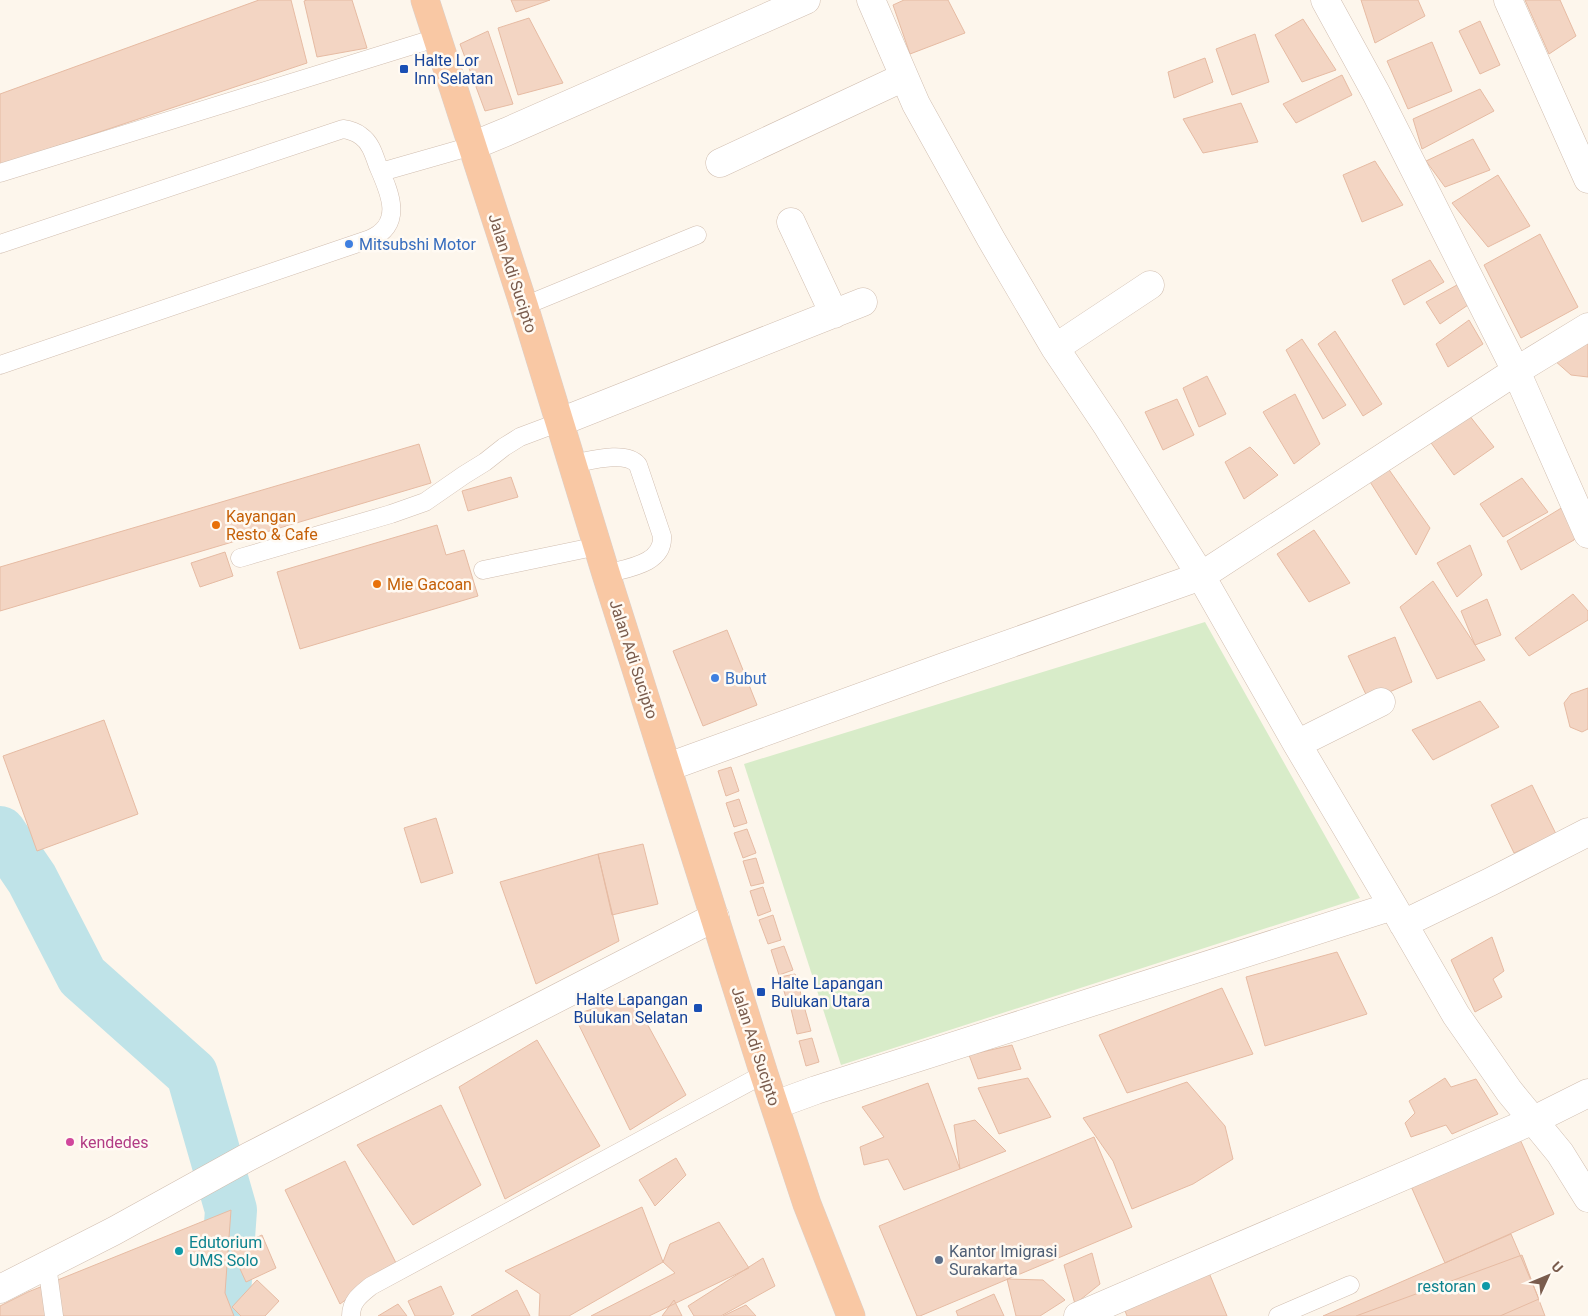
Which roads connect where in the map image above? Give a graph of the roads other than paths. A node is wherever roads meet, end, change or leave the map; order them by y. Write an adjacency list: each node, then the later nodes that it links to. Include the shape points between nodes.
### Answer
1 (424, 0): 6 (highway, Jalan Adi Sucipto)
2 (806, 0): 8 (street)
3 (871, 0): 7 (street)
4 (1325, 0): 23 (street)
5 (1508, 0): 12 (street)
6 (436, 38): 8 (highway, Jalan Adi Sucipto); 11 (lane)
7 (904, 77): 9 (street); 21 (street, via 991,239)
8 (472, 146): 10 (lane); 18 (highway, Jalan Adi Sucipto)
9 (720, 163)
10 (381, 172): 15 (lane, via 366,140 343,129); 22 (lane, via 392,202 386,228 376,237)
11 (0, 173)
12 (1588, 179)
13 (791, 222): 19 (street)
14 (697, 235): 18 (lane)
15 (0, 244)
16 (1150, 284): 21 (street)
17 (863, 302): 19 (street)
18 (524, 306): 24 (highway, Jalan Adi Sucipto)
19 (834, 314): 24 (street)
20 (1588, 327): 23 (street)
21 (1055, 348): 31 (street)
22 (0, 365)
23 (1516, 371): 26 (street); 31 (street)
24 (560, 422): 25 (highway, Jalan Adi Sucipto); 28 (lane, via 520,437 425,502)
25 (572, 464): 27 (highway, Jalan Adi Sucipto); 30 (lane, via 612,457 636,462 662,536 660,549 654,556 642,564)
26 (1588, 534)
27 (598, 546): 29 (lane); 30 (highway, Jalan Adi Sucipto)
28 (240, 558)
29 (483, 570)
30 (606, 574): 34 (highway, Jalan Adi Sucipto)
31 (1201, 576): 33 (street); 34 (street)
32 (1381, 702): 33 (street)
33 (1297, 744): 36 (street)
34 (668, 767): 37 (highway, Jalan Adi Sucipto)
35 (1588, 832): 36 (street, via 1490,882)
36 (1398, 915): 40 (street, via 835,1084); 41 (street, via 1456,1015)
37 (715, 917): 38 (highway, Jalan Adi Sucipto); 43 (street, via 248,1157)
38 (764, 1074): 40 (highway, Jalan Adi Sucipto); 47 (lane, via 371,1286 358,1296)
39 (1588, 1093): 41 (street)
40 (775, 1105): 48 (highway, Jalan Adi Sucipto, via 807,1204)
41 (1534, 1120): 42 (street, via 1560,1153); 49 (street)
42 (1588, 1198)
43 (47, 1265): 45 (street); 46 (lane)
44 (1350, 1286): 50 (lane)
45 (0, 1289)
46 (54, 1316)
47 (351, 1316)
48 (851, 1316)
49 (1078, 1316)
50 (1278, 1316)

